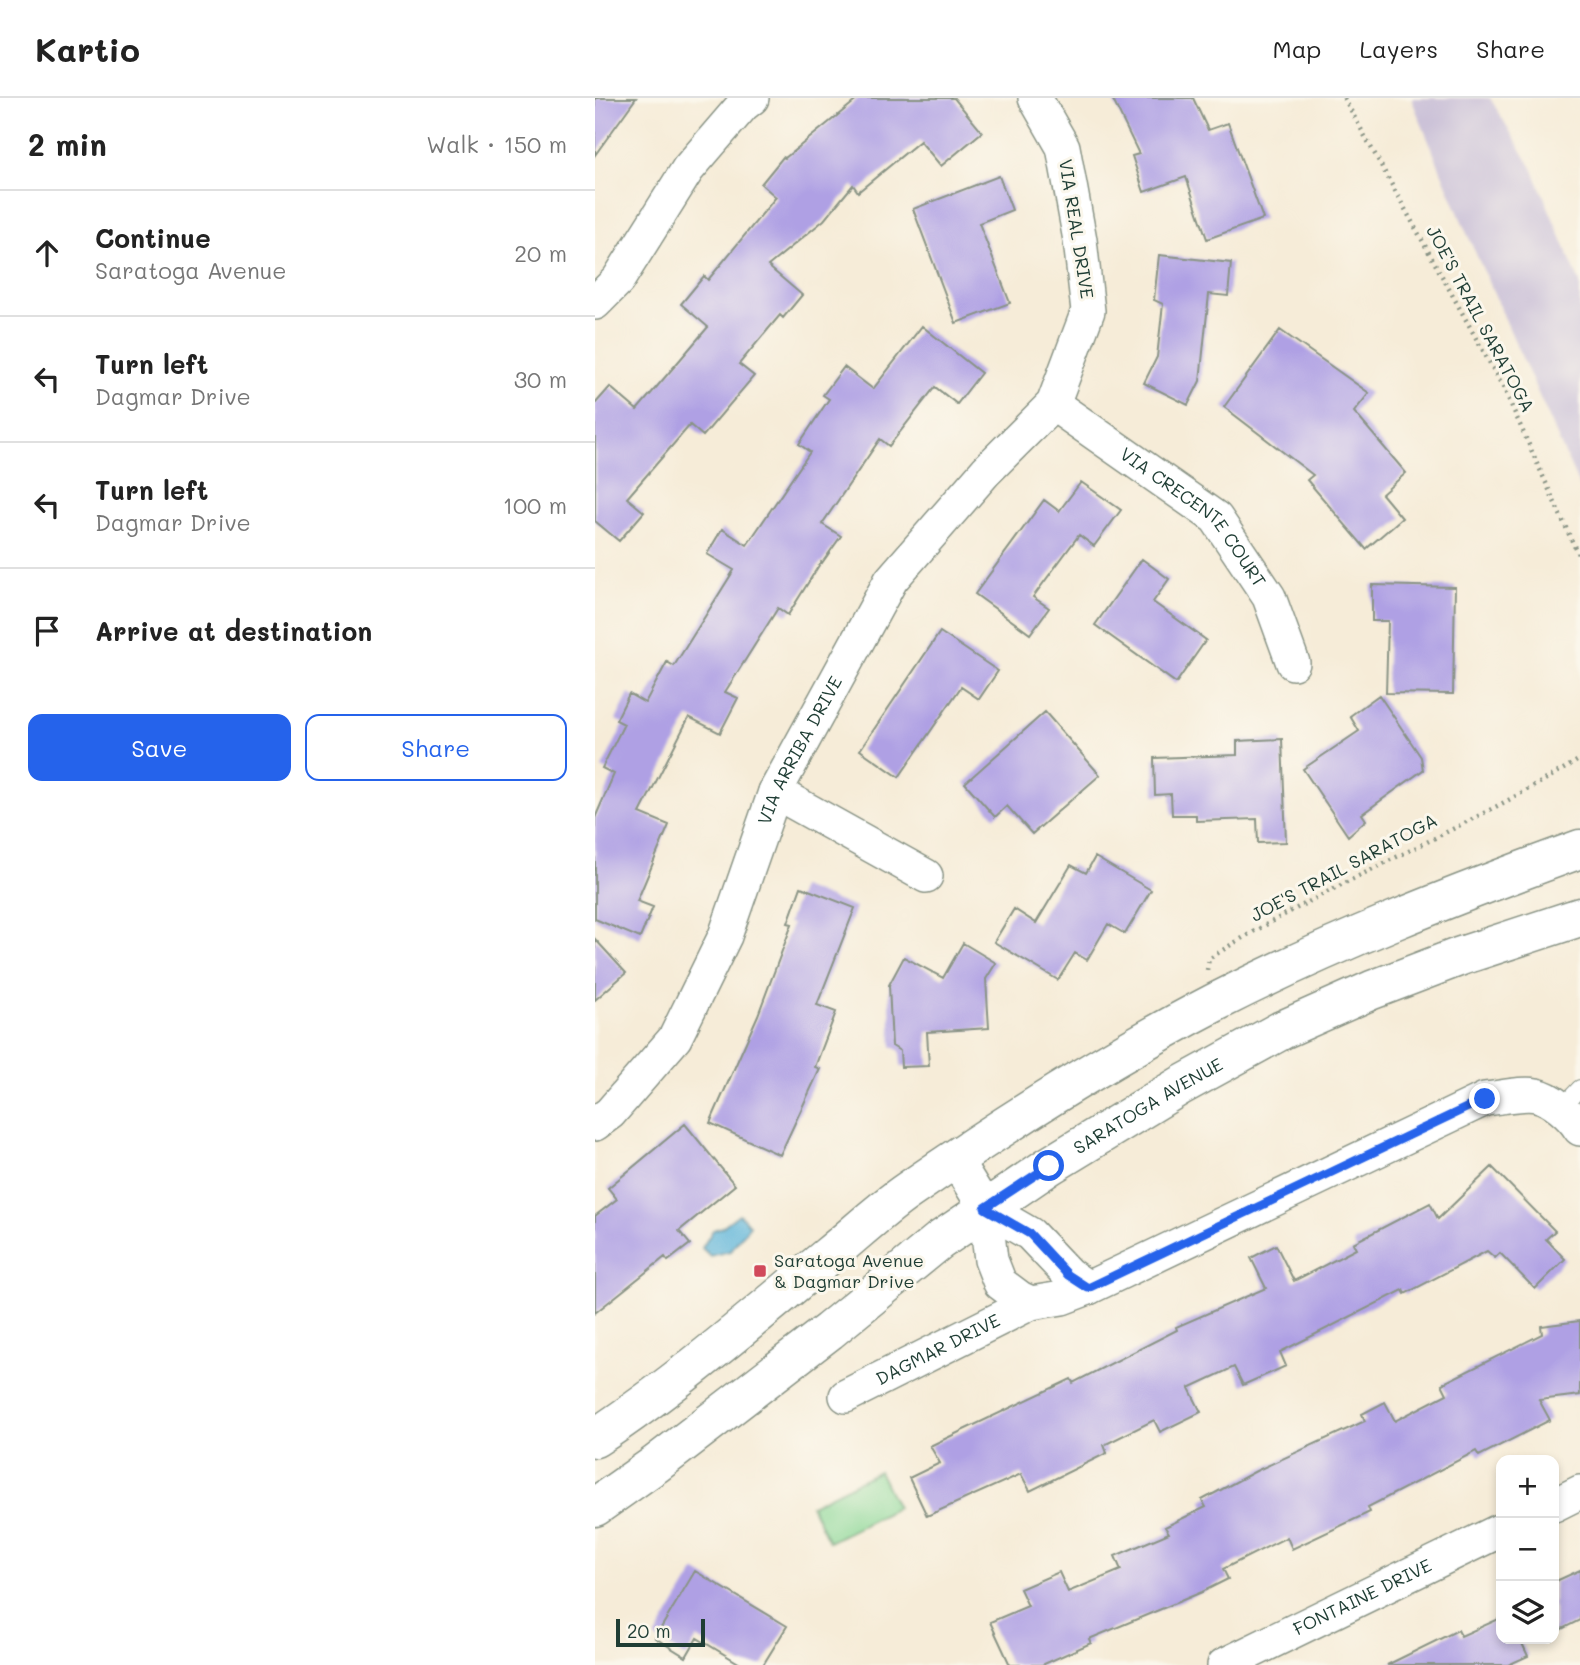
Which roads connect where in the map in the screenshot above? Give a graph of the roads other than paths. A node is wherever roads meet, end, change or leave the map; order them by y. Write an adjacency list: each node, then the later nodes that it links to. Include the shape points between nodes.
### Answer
1 (752, 98): 3 (street, via 688,169 618,280)
2 (1035, 98): 4 (street, VIA REAL DRIVE, via 1063,147 1088,311)
3 (595, 303)
4 (1053, 404): 5 (street, VIA CRECENTE COURT, via 1216,517 1269,597); 6 (street, VIA ARRIBA DRIVE, via 986,471 891,580)
5 (1293, 663)
6 (775, 792): 8 (street); 11 (street, VIA ARRIBA DRIVE, via 725,936 675,1038)
7 (1580, 849): 12 (main road, via 1326,950 1217,1002 1116,1058)
8 (926, 876)
9 (1580, 916): 13 (main road, SARATOGA AVENUE, via 1372,990 1282,1030 1180,1086)
10 (1574, 1109): 14 (street, DAGMAR DRIVE, via 1536,1095 1485,1099)
11 (595, 1124)
12 (955, 1159): 13 (street, DAGMAR DRIVE); 17 (main road, via 906,1192 720,1344)
13 (985, 1208): 14 (street, DAGMAR DRIVE, via 1030,1234 1068,1275); 15 (street, DAGMAR DRIVE, via 991,1259 1000,1283); 20 (main road, SARATOGA AVENUE)
14 (1088, 1288): 15 (street, DAGMAR DRIVE)
15 (1031, 1303): 16 (street, DAGMAR DRIVE)
16 (846, 1396)
17 (595, 1438)
18 (1580, 1492): 19 (street)
19 (1559, 1502)
20 (595, 1507)
21 (1496, 1532): 22 (street, FONTAINE DRIVE)
22 (1224, 1665)

